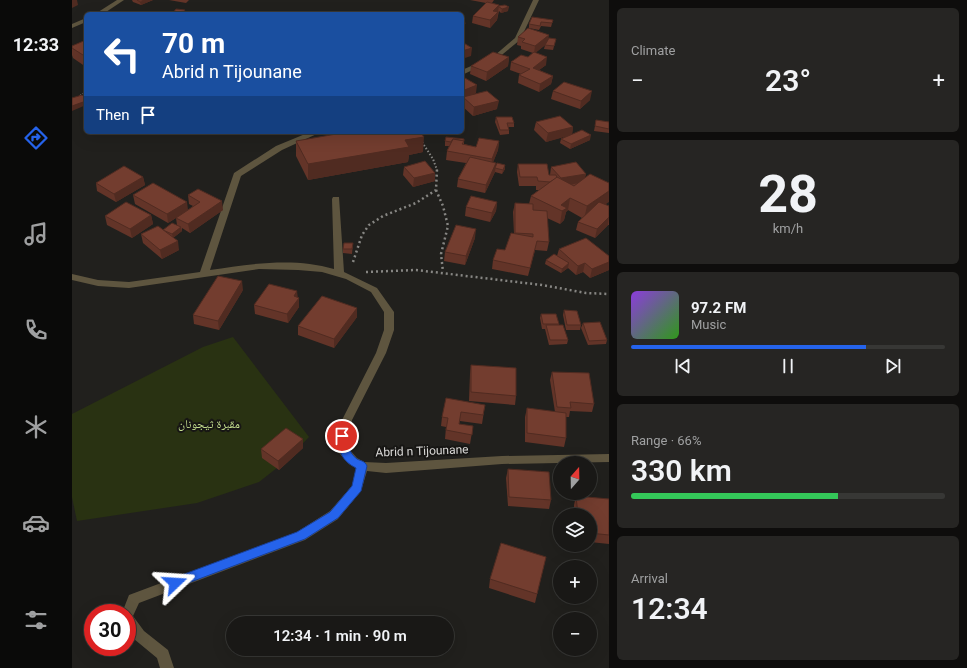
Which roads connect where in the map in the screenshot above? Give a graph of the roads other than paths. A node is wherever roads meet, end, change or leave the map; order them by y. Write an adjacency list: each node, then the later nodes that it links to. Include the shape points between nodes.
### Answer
1 (121, 0): 3 (street)
2 (536, 0): 6 (street, via 518,39 496,56)
3 (101, 12)
4 (84, 21): 5 (street)
5 (72, 26)
6 (464, 72)
7 (312, 134): 9 (street, via 279,148 237,175)
8 (336, 199): 10 (street)
9 (204, 274): 10 (street, Abrid n Tijounane, via 259,266 323,269); 11 (street, Abrid n Tijounane, via 129,285 98,283)
10 (344, 276): 13 (street, Abrid n Tijounane, via 374,290 389,312 389,330 381,353 347,420 342,436 343,450)
11 (72, 277)
12 (609, 458): 13 (street, Abrid n Tijounane, via 502,460 386,468)
13 (362, 466): 14 (street, via 357,488 334,515 301,536 134,599)
14 (132, 604)
15 (136, 630): 16 (street, via 163,654)
16 (167, 668)

